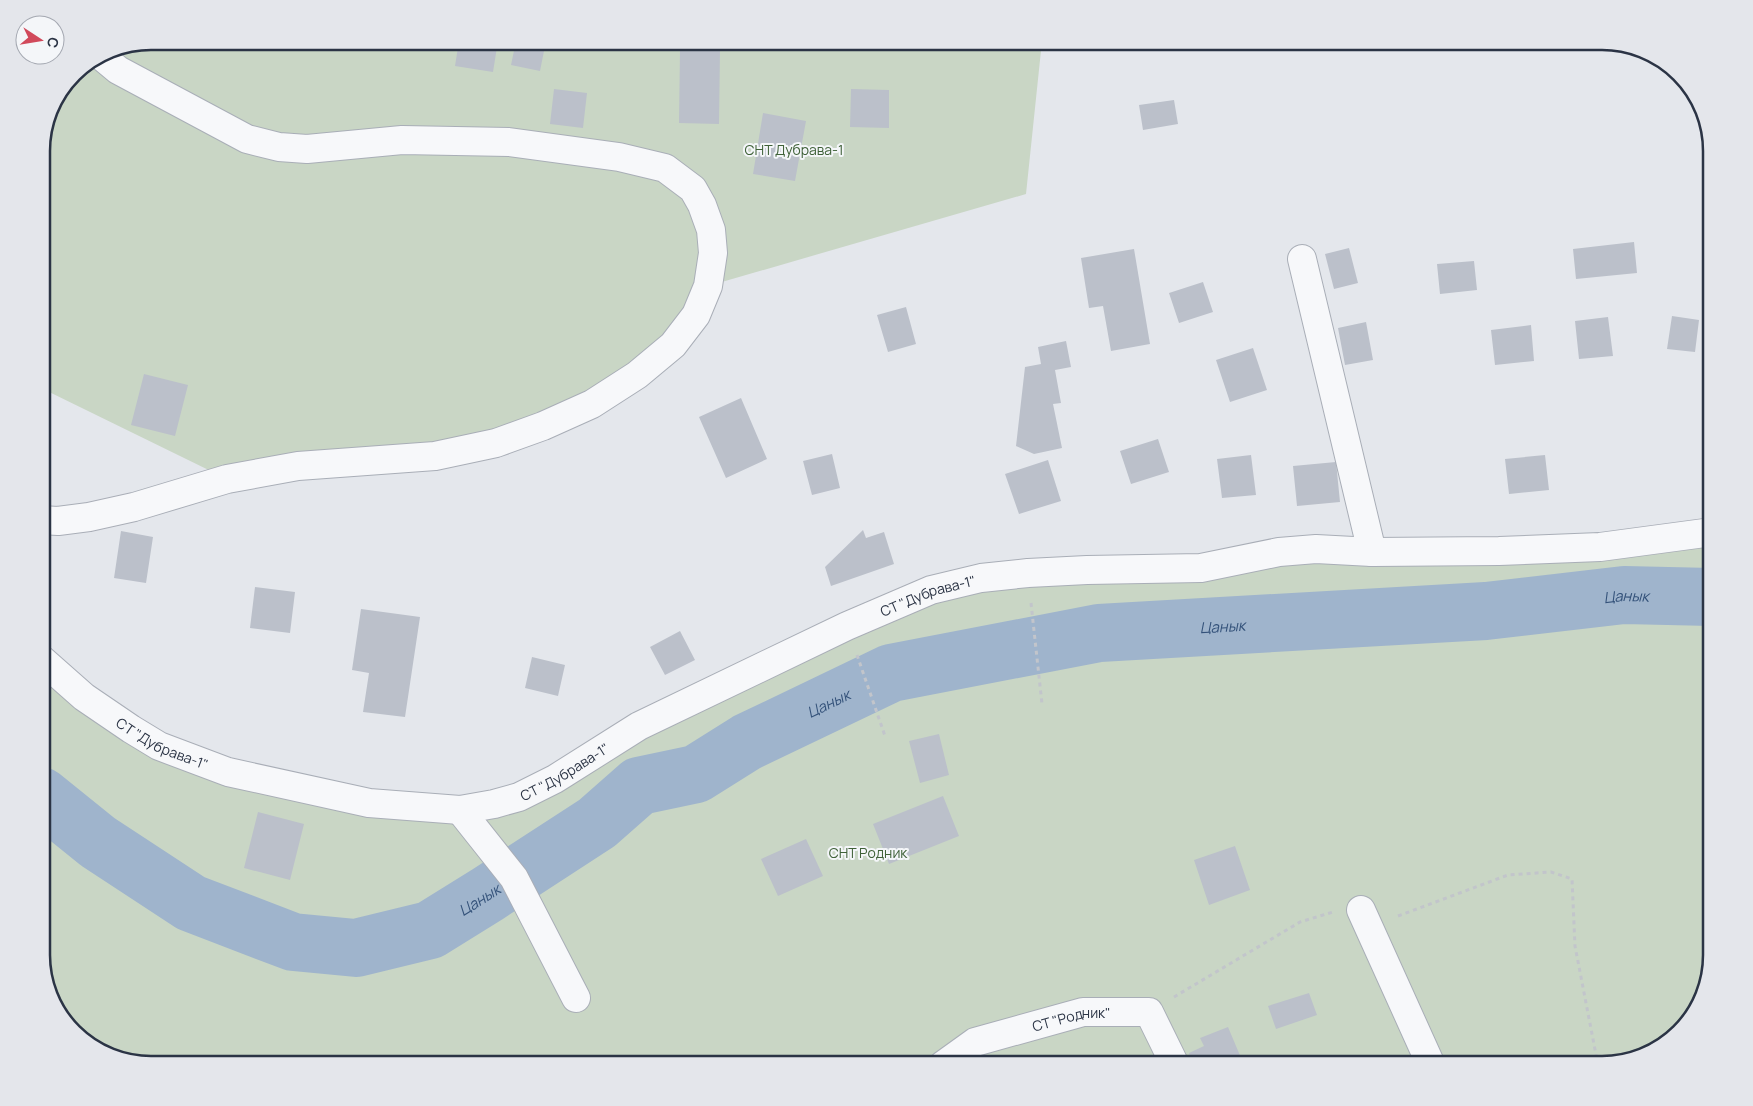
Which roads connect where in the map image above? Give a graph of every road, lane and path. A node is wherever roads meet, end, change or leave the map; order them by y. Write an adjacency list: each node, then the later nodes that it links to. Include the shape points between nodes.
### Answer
1 (106, 60): 3 (street, via 118,70 247,139 279,147 307,149 402,140 509,142 619,157 666,168 693,189 702,205 711,230 713,253 708,286 696,315 673,345 637,375 592,404 543,426 496,443 435,456 298,466 227,479 89,518)
2 (1302, 259): 5 (street)
3 (50, 520)
4 (1703, 533): 5 (street, СТ "Дубрава-1", via 1600,547)
5 (1372, 552): 6 (street, СТ "Дубрава-1", via 1316,549 1279,552 1201,568)
6 (1028, 573): 7 (street, СТ "Дубрава-1", via 981,578 931,590); 9 (path)
7 (847, 626): 10 (path); 11 (street, СТ "Дубрава-1", via 639,726 555,779 519,797)
8 (50, 666): 11 (street, СТ "Дубрава-1", via 84,697 159,746 228,772 369,803)
9 (1042, 704)
10 (886, 736)
11 (460, 810): 13 (street, via 514,878)
12 (1361, 910): 14 (path, via 1348,908 1300,922); 17 (street); 18 (path, via 1399,916 1508,875 1551,872 1572,879 1575,946)
13 (576, 998)
14 (1149, 1012): 15 (street, СТ "Родник", via 1083,1012 975,1042); 16 (street)
15 (956, 1056)
16 (1171, 1056)
17 (1427, 1056)
18 (1596, 1056)

